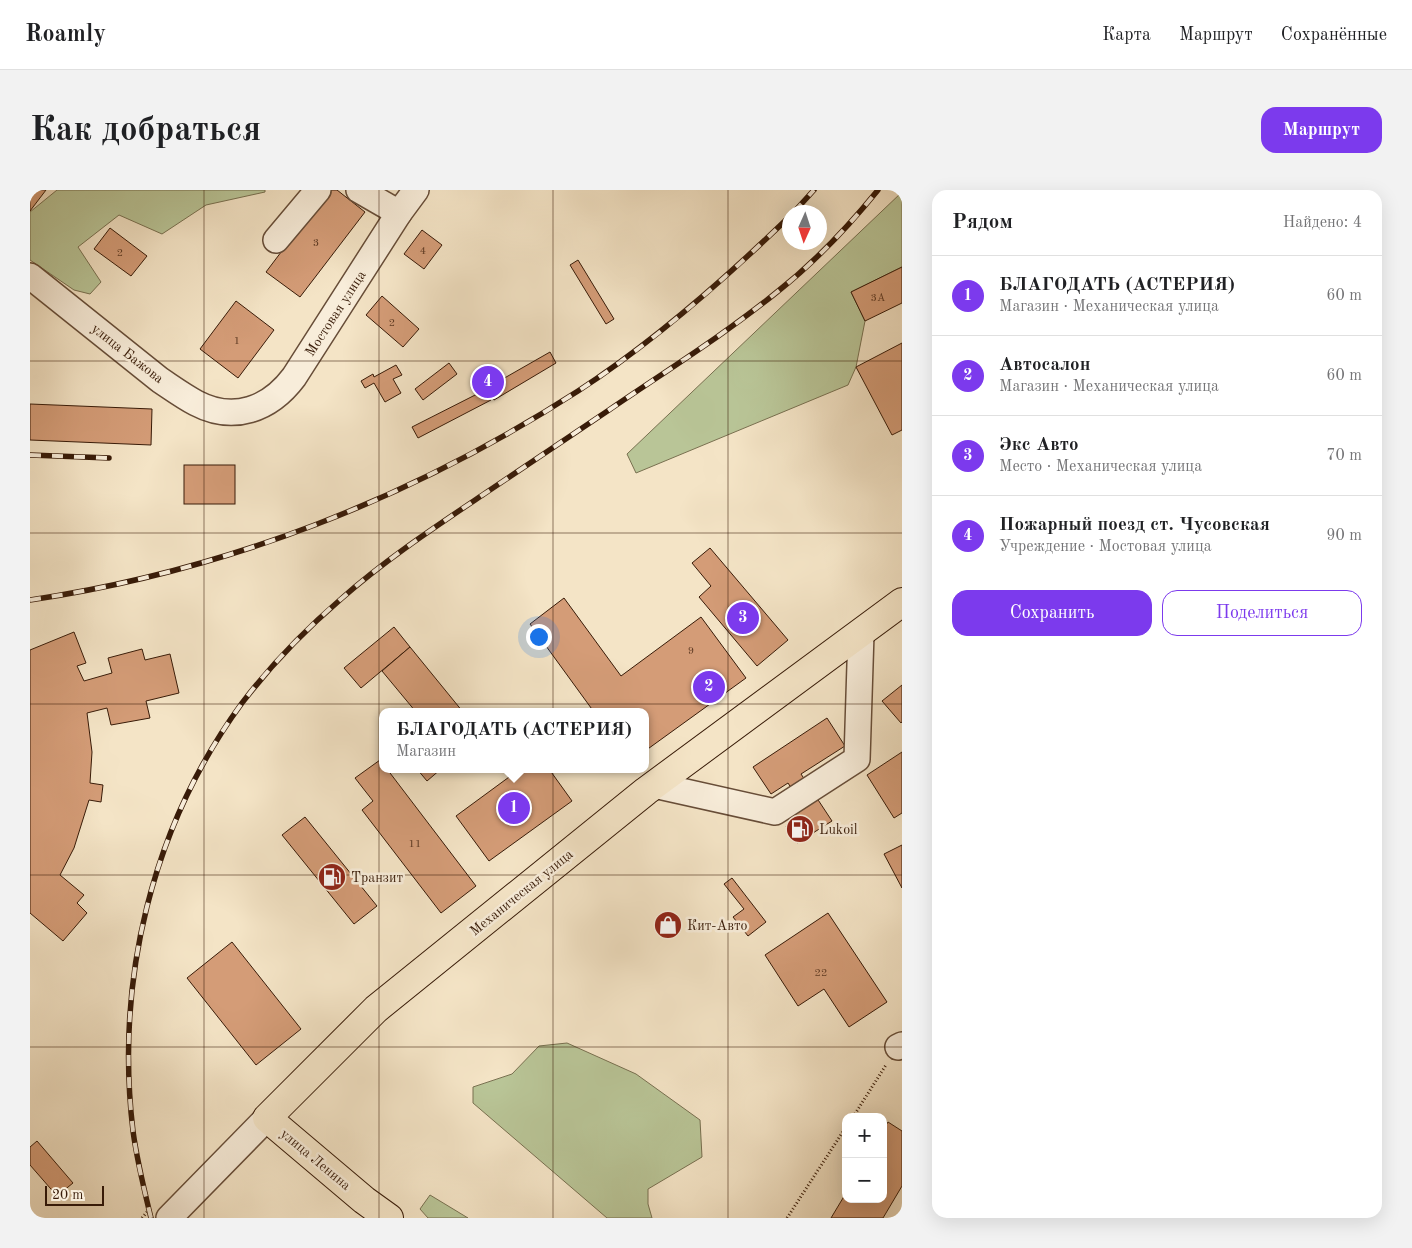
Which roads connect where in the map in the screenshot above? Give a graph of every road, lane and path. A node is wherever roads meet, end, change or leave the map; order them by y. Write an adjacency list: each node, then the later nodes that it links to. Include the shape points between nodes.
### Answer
1 (318, 190): 5 (street)
2 (359, 190): 4 (street)
3 (416, 190): 4 (street, Мостовая улица)
4 (399, 214): 7 (street, Мостовая улица, via 290,382 263,405)
5 (276, 240)
6 (30, 276): 7 (street, улица Бажова, via 179,393 206,407)
7 (235, 412)
8 (902, 602): 9 (main road, Механическая улица)
9 (861, 633): 10 (main road, Механическая улица); 10 (street, via 857,759 775,812)
10 (654, 785): 13 (main road, Механическая улица, via 376,1009)
11 (900, 1046): 12 (path)
12 (856, 1113)
13 (267, 1118): 15 (street, Механическая улица); 16 (main road, улица Ленина)
14 (842, 1133): 17 (path)
15 (170, 1218)
16 (389, 1218)
17 (786, 1218)

